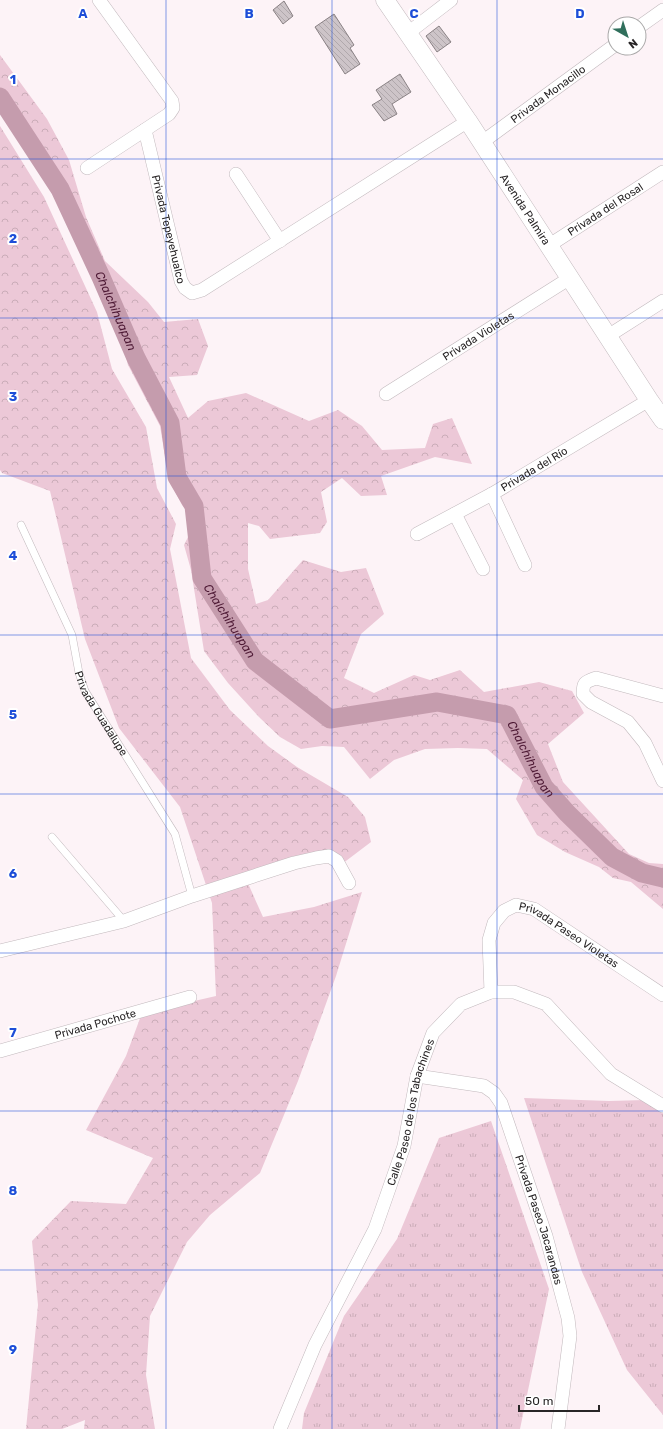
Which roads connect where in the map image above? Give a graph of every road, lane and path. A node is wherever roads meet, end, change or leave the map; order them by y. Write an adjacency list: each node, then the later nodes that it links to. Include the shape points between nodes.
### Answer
1 (99, 0): 9 (street, via 172,101 173,108 170,114)
2 (385, 0): 6 (main road, Avenida Palmira)
3 (451, 0): 6 (street)
4 (663, 10): 5 (street)
5 (647, 21)
6 (408, 33): 8 (main road, Avenida Palmira)
7 (607, 51): 10 (street, Privada Monacillo)
8 (468, 121): 10 (main road, Avenida Palmira); 14 (street, Privada Tepeyehualco)
9 (145, 130): 11 (street); 14 (street, Privada Tepeyehualco, via 181,282 185,288 192,293 202,290)
10 (481, 142): 15 (main road, Avenida Palmira)
11 (87, 168)
12 (663, 172): 15 (street, Privada del Rosal)
13 (236, 174): 14 (street)
14 (280, 242)
15 (548, 246): 16 (main road, Avenida Palmira)
16 (570, 278): 18 (main road, Avenida Palmira); 19 (street, Privada Violetas)
17 (663, 301): 18 (street)
18 (608, 336): 20 (main road, Avenida Palmira)
19 (386, 394)
20 (649, 400): 21 (main road, Avenida Palmira); 22 (street, Privada del Río)
21 (663, 420)
22 (492, 494): 23 (street, Privada del Río); 26 (street)
23 (455, 514): 25 (street, Privada del Río); 27 (street)
24 (21, 525): 32 (lane, Privada Guadalupe, via 72,635 85,691 175,834)
25 (417, 534)
26 (524, 565)
27 (483, 569)
28 (663, 696): 29 (street, via 596,678 586,681 583,686 583,694 591,702 628,722 645,744)
29 (663, 781)
30 (52, 837): 33 (lane)
31 (349, 883): 32 (street, via 337,861 329,856 294,863)
32 (192, 896): 33 (street)
33 (124, 921): 34 (street)
34 (0, 951)
35 (491, 992): 36 (street, Privada Paseo Violetas, via 489,940 494,923 504,911 516,905 534,909); 39 (street, Calle Paseo de los Tabachines, via 461,1004 433,1033); 40 (street, Calle Paseo de los Tabachines, via 514,992 546,1004 611,1074)
36 (663, 995)
37 (190, 997): 38 (street, Privada Pochote)
38 (0, 1051)
39 (417, 1076): 41 (street, Calle Paseo de los Tabachines, via 404,1146 376,1229 315,1345); 42 (street, Privada Paseo Jacarandas, via 484,1086 494,1093 501,1103 546,1236 568,1318 570,1336)
40 (663, 1106)
41 (280, 1429)
42 (558, 1429)

